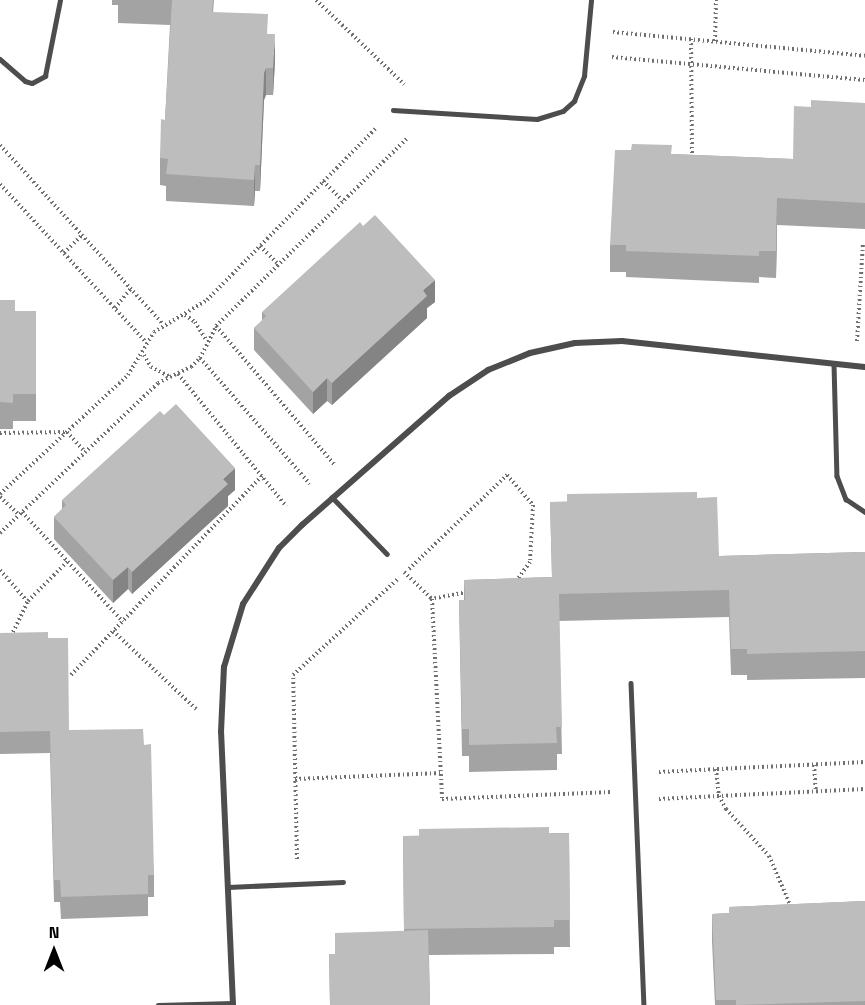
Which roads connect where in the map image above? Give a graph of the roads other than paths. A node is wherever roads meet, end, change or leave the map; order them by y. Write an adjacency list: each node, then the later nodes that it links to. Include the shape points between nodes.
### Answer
1 (60, 0): 3 (lane, via 45,76 32,83 25,81)
2 (591, 0): 4 (lane, via 580,90 574,101 550,117)
3 (0, 59)
4 (393, 110)
5 (834, 364): 6 (street); 7 (street, via 622,341 575,343 530,353 488,370 449,396); 8 (lane, via 837,476 846,499)
6 (865, 367)
7 (332, 497): 9 (lane); 12 (street, via 302,525 260,575 239,614 224,667 221,732)
8 (865, 512)
9 (387, 554)
10 (631, 683): 15 (lane)
11 (344, 882): 12 (lane)
12 (228, 887): 13 (street)
13 (233, 1004): 14 (lane)
14 (158, 1005)
15 (644, 1005)

